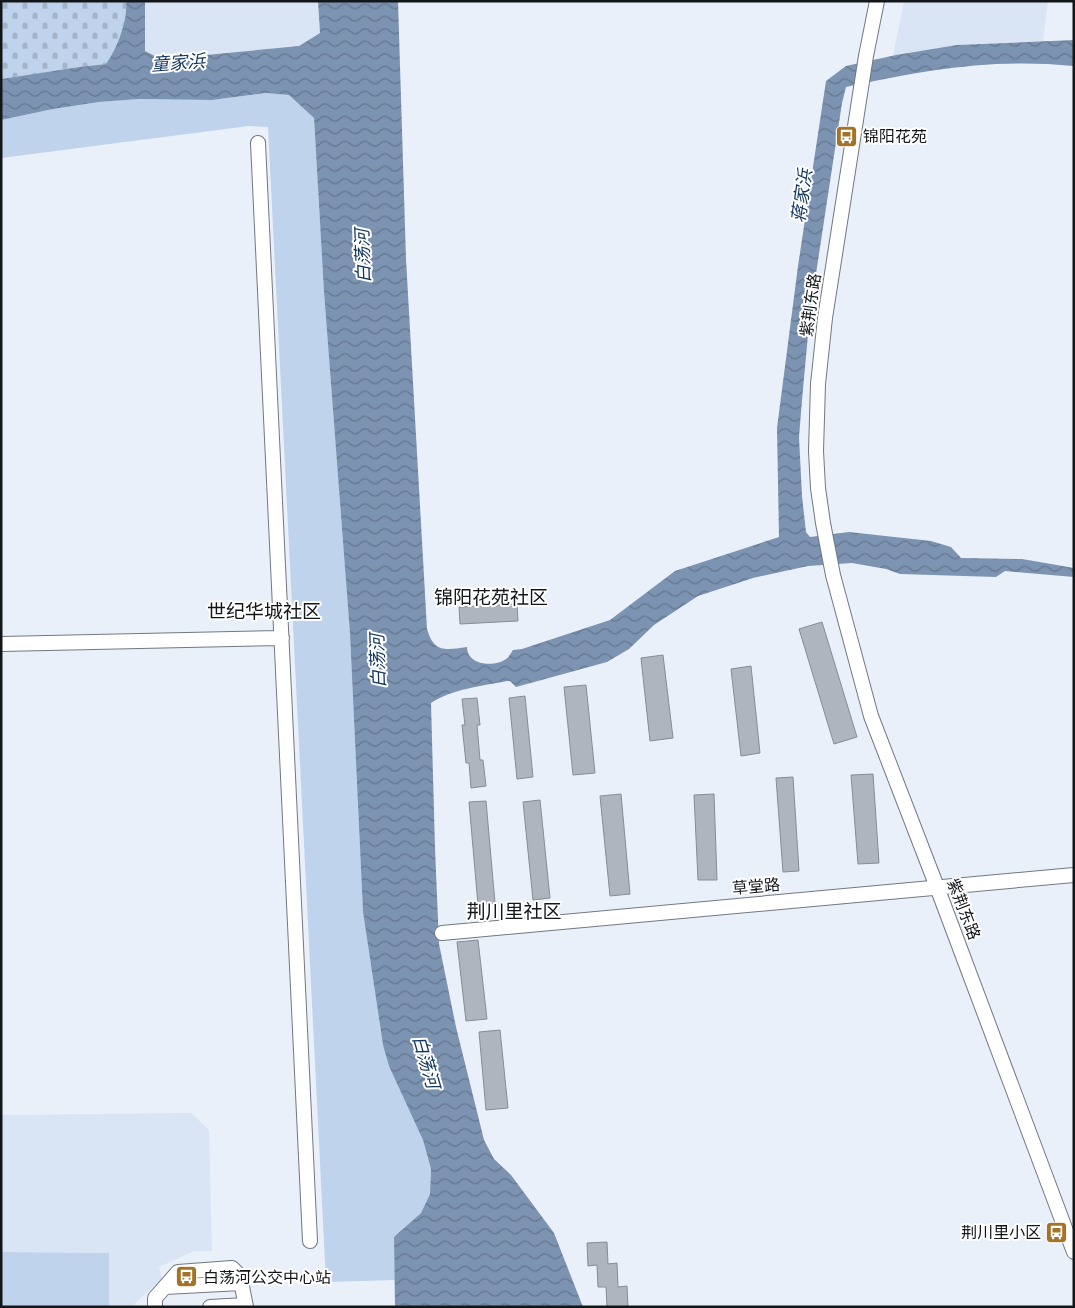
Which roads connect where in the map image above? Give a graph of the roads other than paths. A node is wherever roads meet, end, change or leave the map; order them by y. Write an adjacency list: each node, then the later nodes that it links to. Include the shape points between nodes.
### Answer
1 (877, 1): 3 (street)
2 (886, 1): 3 (street)
3 (870, 55): 8 (street, 紫荆东路, via 831,329 823,469 826,522 836,574 881,730)
4 (258, 143): 5 (street)
5 (282, 638): 6 (street); 11 (street)
6 (1, 644)
7 (1074, 875): 8 (street, 草堂路)
8 (941, 887): 9 (street, 草堂路); 10 (street, 紫荆东路); 12 (street, 紫荆东路)
9 (442, 933)
10 (1074, 1227)
11 (310, 1241)
12 (1074, 1252)
13 (245, 1306): 14 (street, via 240,1276 232,1268 178,1272 155,1298); 15 (street)
14 (155, 1307)
15 (210, 1307)

